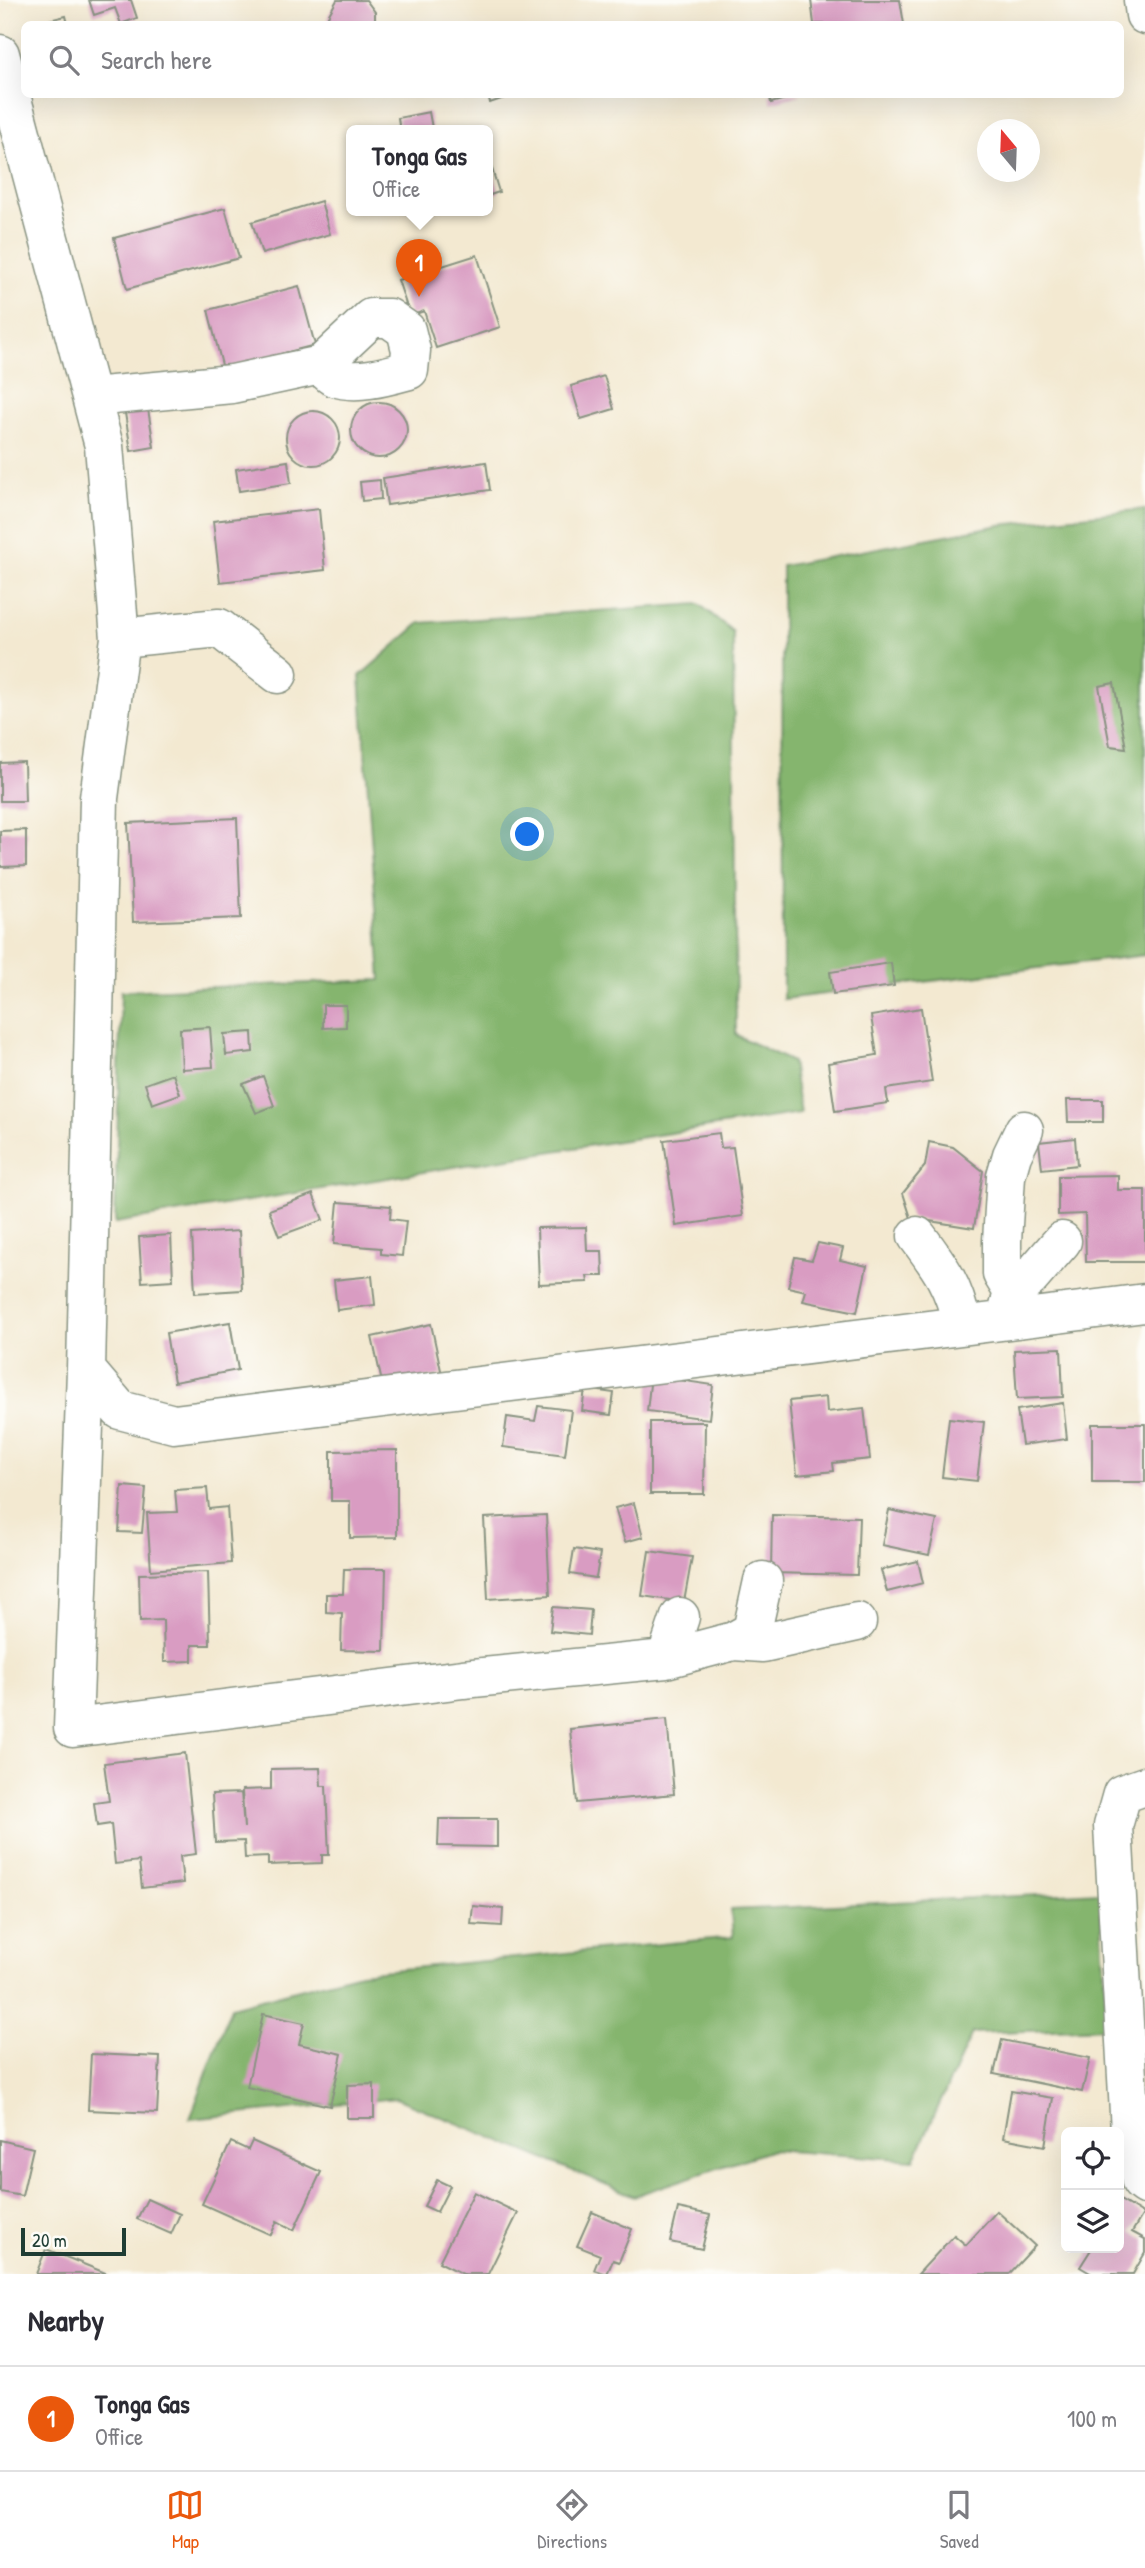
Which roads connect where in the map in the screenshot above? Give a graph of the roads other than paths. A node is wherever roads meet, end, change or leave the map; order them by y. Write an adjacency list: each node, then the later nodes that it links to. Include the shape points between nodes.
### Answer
1 (1143, 0): 2 (street)
2 (1145, 15)
3 (0, 54): 5 (street)
4 (321, 365): 5 (street, via 232,384)
5 (91, 397): 6 (street, via 104,446)
6 (120, 638): 7 (street, via 219,628); 14 (street, via 99,798)
7 (278, 674)
8 (1024, 1130): 12 (street, via 1006,1176 1002,1274)
9 (917, 1236): 13 (street, via 956,1297)
10 (1062, 1241): 12 (street)
11 (1145, 1303): 12 (street)
12 (1009, 1306): 13 (street)
13 (961, 1325): 14 (street, via 174,1424 120,1410)
14 (86, 1370): 19 (street, via 73,1728 463,1679)
15 (763, 1581): 18 (street, via 752,1631)
16 (680, 1617): 19 (street)
17 (857, 1622): 18 (street, via 763,1643)
18 (734, 1641): 19 (street)
19 (666, 1659)
20 (1145, 1786): 21 (street, via 1122,1794 1113,1826 1130,2131)
21 (1145, 2185)

